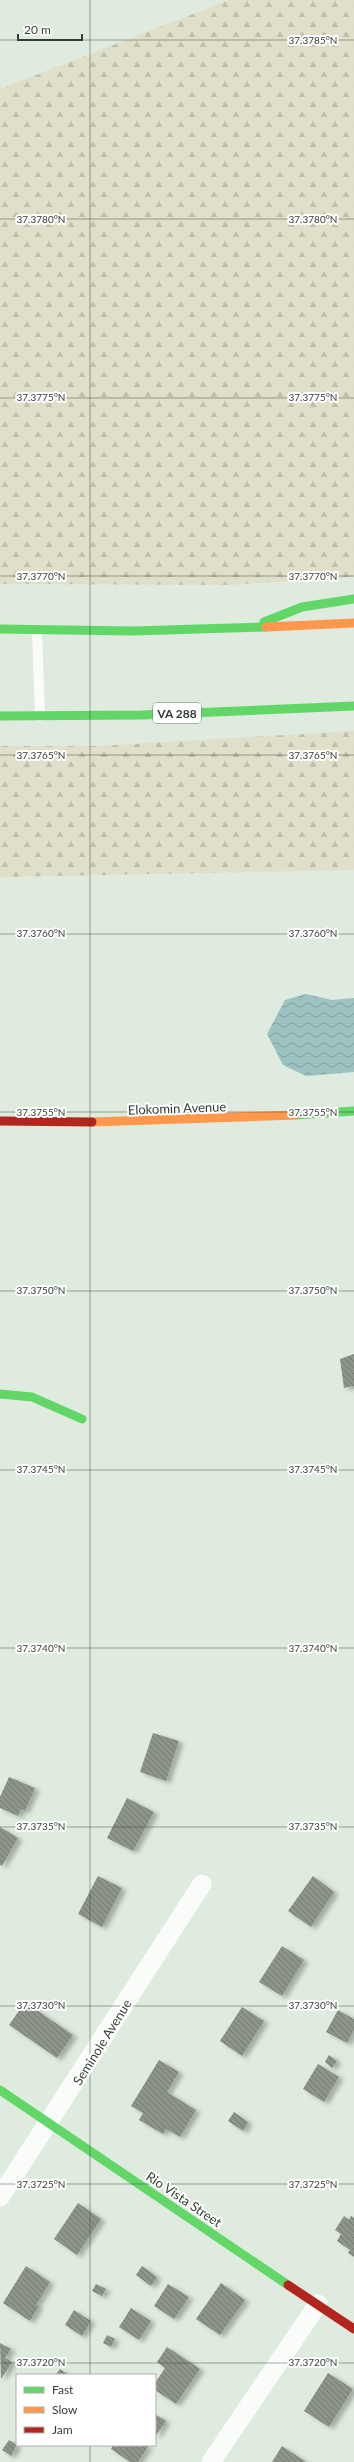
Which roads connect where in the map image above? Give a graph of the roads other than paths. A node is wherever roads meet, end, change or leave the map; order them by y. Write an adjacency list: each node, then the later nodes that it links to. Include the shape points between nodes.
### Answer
1 (354, 599): 4 (main road, via 302,607)
2 (354, 623): 4 (main road)
3 (0, 629): 5 (main road)
4 (246, 629): 5 (main road)
5 (37, 631): 8 (lane)
6 (354, 706): 8 (main road, VA 288)
7 (0, 716): 8 (main road, VA 288)
8 (40, 716)
9 (354, 1111): 10 (main road, Elokomin Avenue, via 202,1121)
10 (0, 1121)
11 (0, 1394): 12 (main road, via 32,1397)
12 (82, 1419)
13 (202, 1884): 15 (street, Seminole Avenue)
14 (0, 2090): 15 (main road, Rio Vista Street)
15 (49, 2124): 16 (street, Seminole Avenue); 17 (main road, Rio Vista Street)
16 (0, 2197)
17 (318, 2304): 18 (main road, Rio Vista Street); 19 (street)
18 (354, 2329)
19 (211, 2462)

